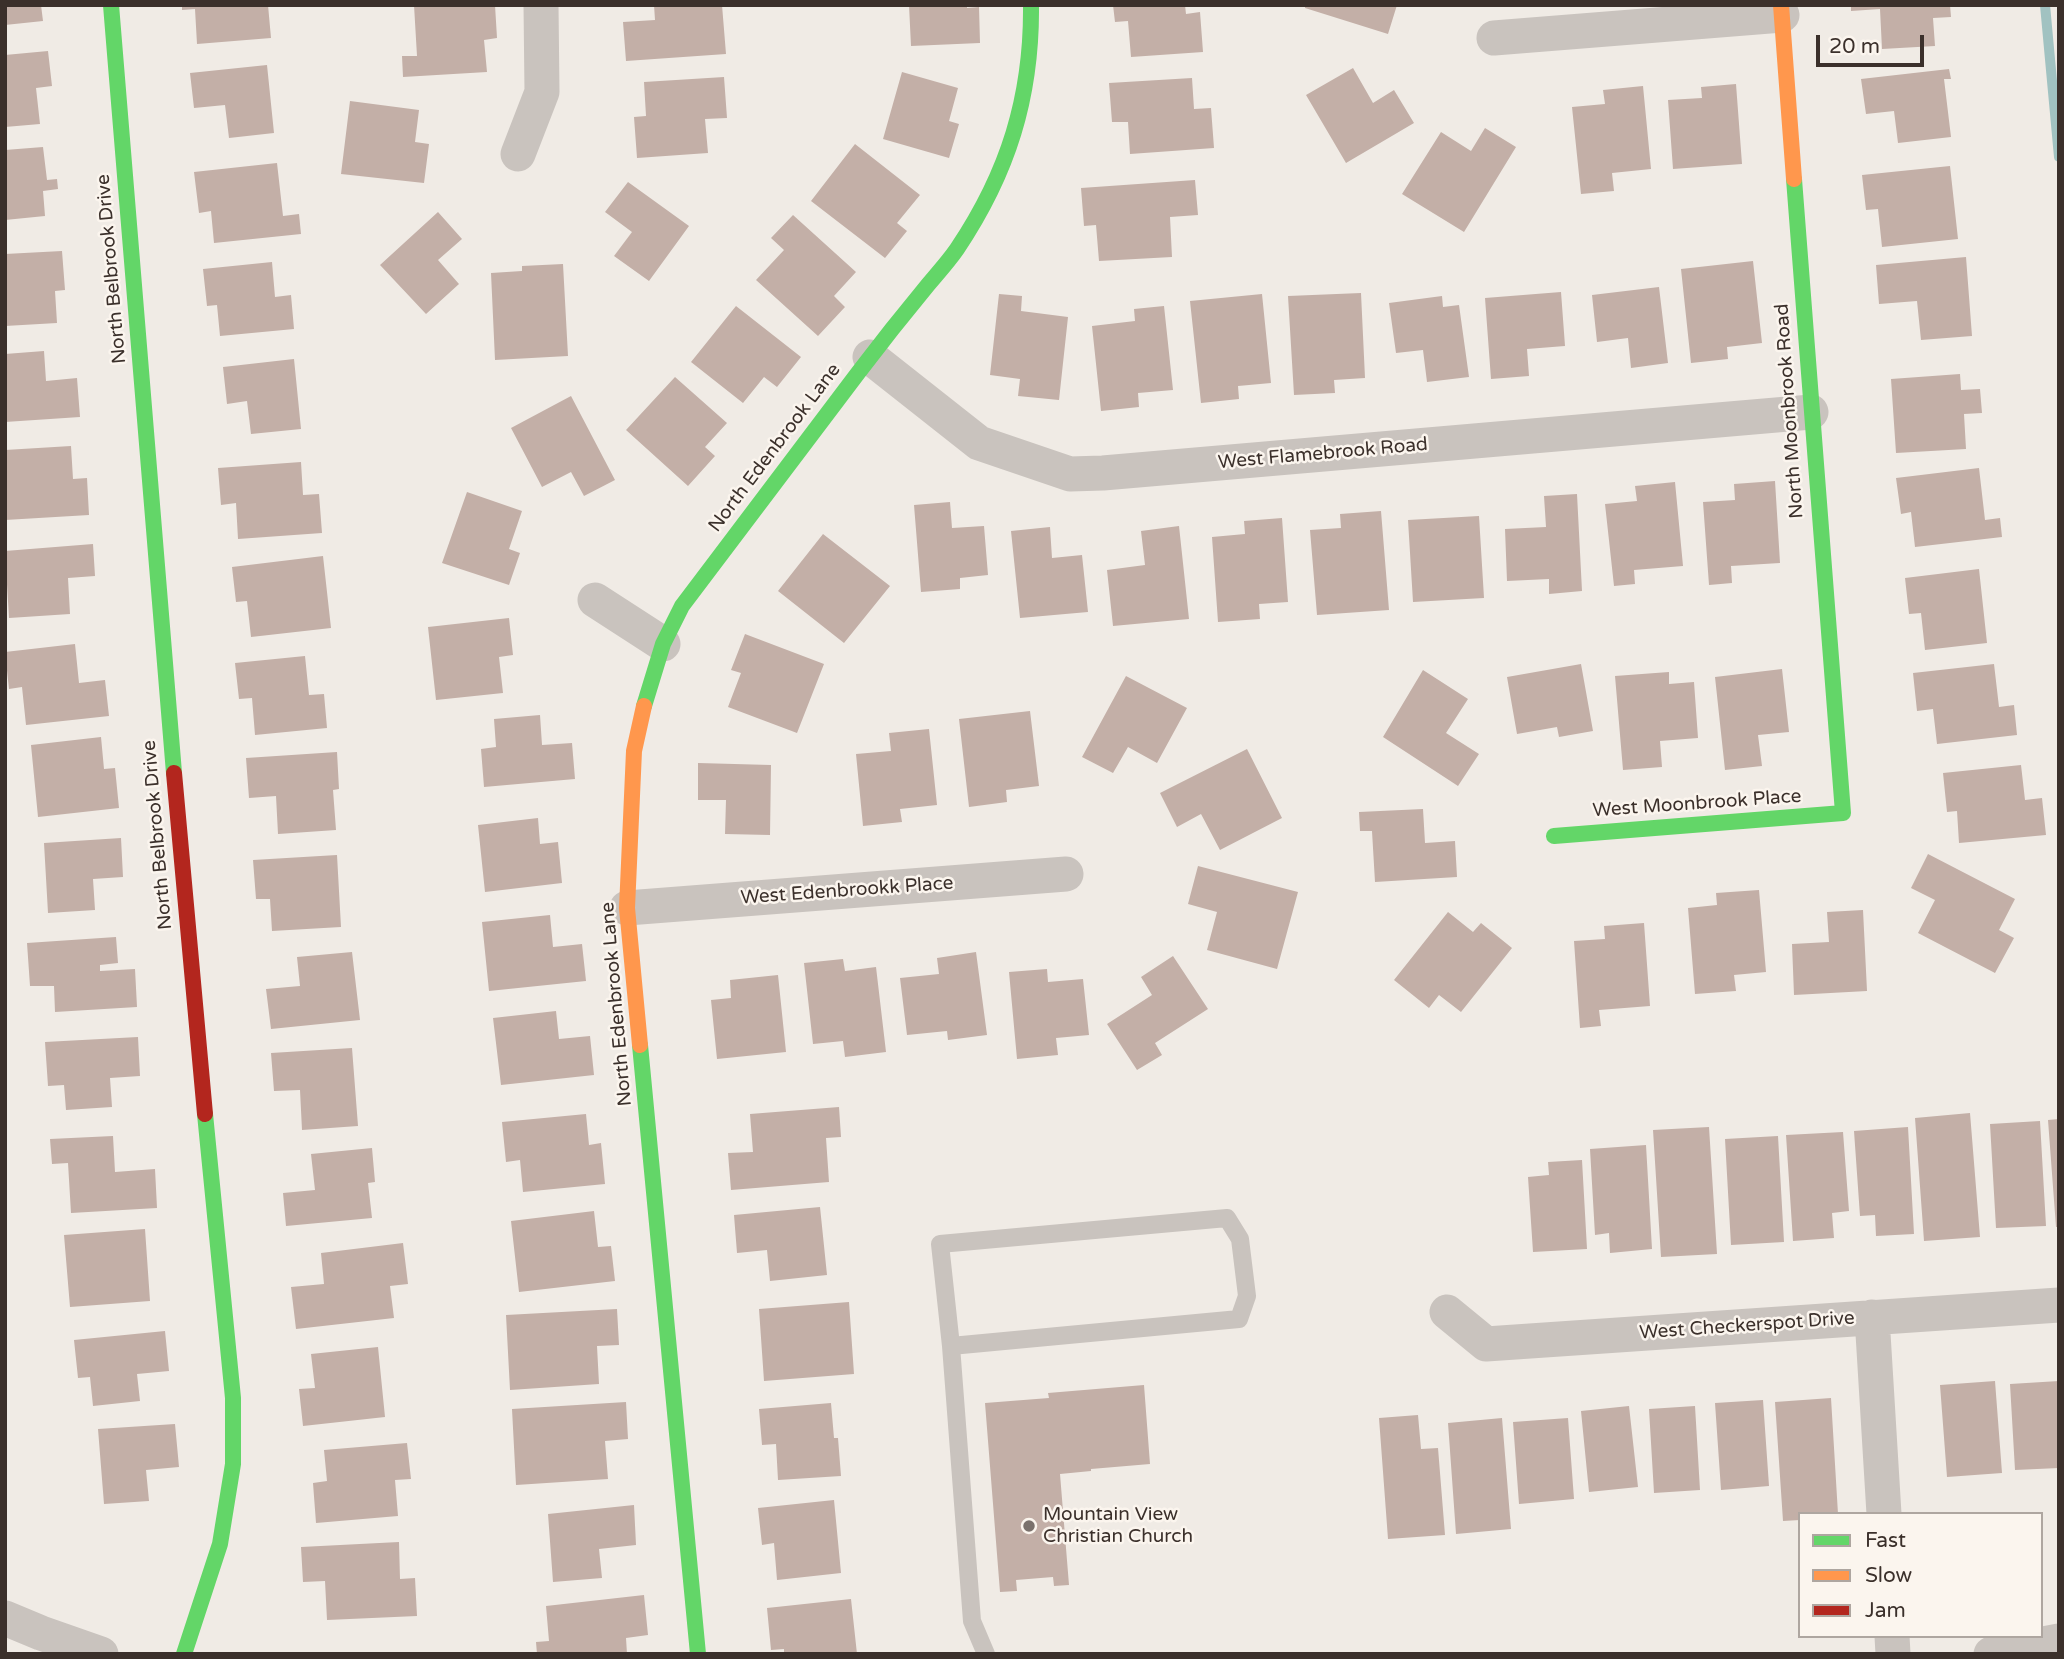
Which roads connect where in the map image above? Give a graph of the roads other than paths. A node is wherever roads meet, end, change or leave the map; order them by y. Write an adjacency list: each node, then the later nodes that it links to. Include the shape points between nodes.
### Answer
1 (111, 5): 24 (street, North Belbrook Drive, via 181,870 233,1398 233,1464 220,1544)
2 (541, 5): 6 (street, via 541,92)
3 (1031, 5): 7 (street, North Edenbrook Lane, via 1033,36 1024,103 998,174 956,251)
4 (1781, 10): 5 (street); 8 (street, North Moonbrook Road)
5 (1494, 38)
6 (518, 154)
7 (870, 356): 8 (street, West Flamebrook Road, via 979,443 1070,474); 10 (street, North Edenbrook Lane, via 682,606)
8 (1811, 412): 11 (street, North Moonbrook Road)
9 (595, 600): 10 (street)
10 (663, 644): 14 (street, North Edenbrook Lane, via 634,751)
11 (1843, 813): 12 (street, West Moonbrook Place)
12 (1554, 836)
13 (1066, 874): 14 (street, West Edenbrookk Place)
14 (627, 908): 25 (street, North Edenbrook Lane)
15 (2059, 1305): 17 (street, West Checkerspot Drive)
16 (1447, 1312): 17 (street, West Checkerspot Drive, via 1486,1344)
17 (1872, 1317): 19 (street)
18 (951, 1346): 18 (lane, via 1239,1319 1247,1296 1240,1239 1227,1218 940,1244); 26 (lane, via 972,1621)
19 (1884, 1512)
20 (5, 1618): 22 (street)
21 (2059, 1641): 27 (street)
22 (38, 1643): 23 (street)
23 (101, 1654)
24 (184, 1654)
25 (698, 1654)
26 (986, 1654)
27 (1990, 1654)

